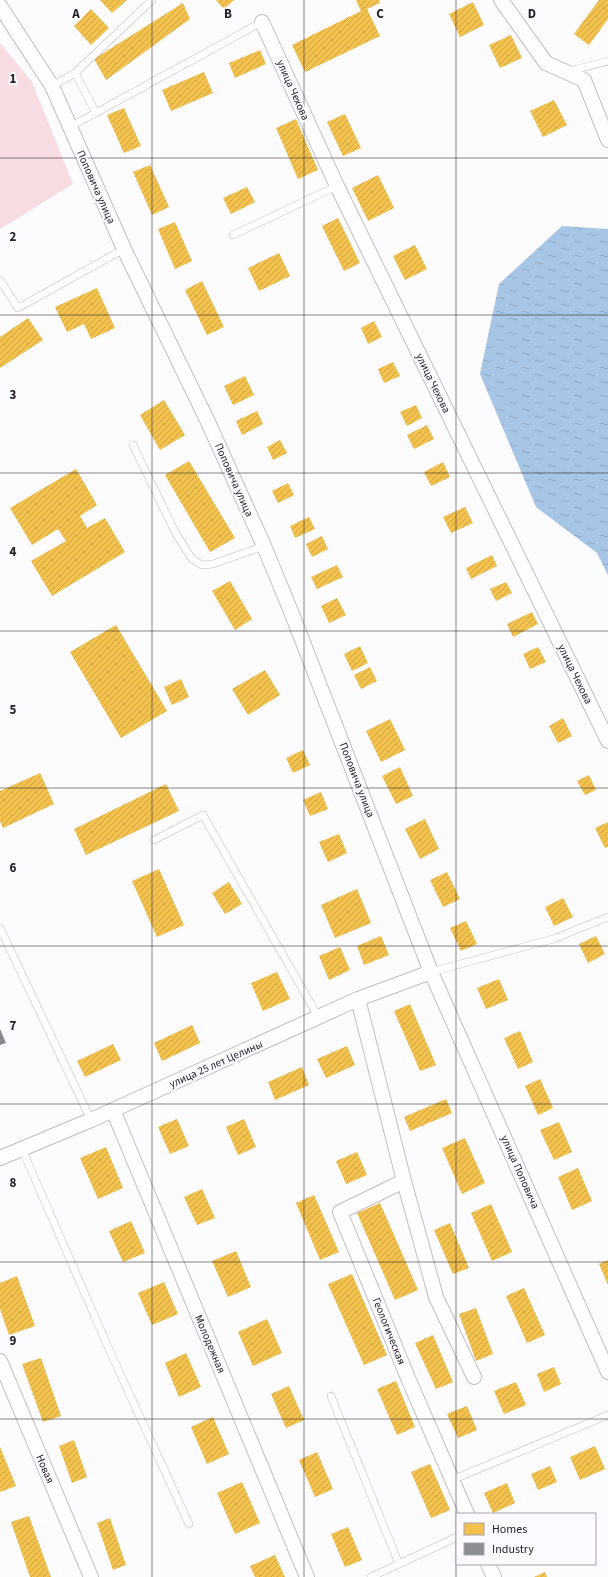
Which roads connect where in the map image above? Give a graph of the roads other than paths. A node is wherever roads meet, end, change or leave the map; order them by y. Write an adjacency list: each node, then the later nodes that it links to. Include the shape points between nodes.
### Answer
1 (152, 0): 7 (lane)
2 (501, 0): 6 (street, via 546,63)
3 (0, 6): 8 (street, Поповича улица)
4 (262, 22): 9 (lane); 12 (street, улица Чехова)
5 (608, 61): 6 (lane)
6 (567, 72): 11 (street, via 584,80)
7 (75, 73): 8 (lane); 9 (lane)
8 (52, 86): 10 (street, Поповича улица)
9 (96, 113): 10 (lane)
10 (70, 127): 14 (street, Поповича улица)
11 (608, 140)
12 (337, 186): 13 (lane); 18 (street, улица Чехова)
13 (233, 235)
14 (124, 249): 15 (lane, via 18,308); 17 (street, Поповича улица, via 208,422)
15 (0, 280)
16 (133, 445): 17 (lane, via 175,532 192,559 202,565 213,564)
17 (264, 546): 22 (street, Поповича улица)
18 (608, 741)
19 (154, 840): 24 (lane, via 203,816)
20 (608, 917): 22 (lane, via 553,939)
21 (0, 928): 26 (lane)
22 (431, 972): 23 (street, улица 25 лет Целины); 31 (street, улица Поповича)
23 (358, 999): 24 (street, улица 25 лет Целины); 29 (street)
24 (319, 1018): 25 (street, улица 25 лет Целины)
25 (113, 1110): 26 (street, улица 25 лет Целины); 42 (street, Молодежная)
26 (91, 1120): 27 (street, улица 25 лет Целины)
27 (22, 1149): 28 (street, улица 25 лет Целины); 37 (lane)
28 (0, 1158)
29 (404, 1181): 32 (street, via 436,1297); 35 (street, Геологическая, via 340,1212)
30 (0, 1361): 41 (street, Новая)
31 (608, 1372)
32 (474, 1377)
33 (331, 1396): 39 (lane)
34 (608, 1415): 35 (lane)
35 (452, 1480): 36 (street, Геологическая)
36 (467, 1513)
37 (189, 1524)
38 (456, 1537): 39 (lane)
39 (399, 1564): 43 (lane)
40 (488, 1565): 44 (street)
41 (91, 1577)
42 (307, 1577)
43 (371, 1577)
44 (494, 1577)

